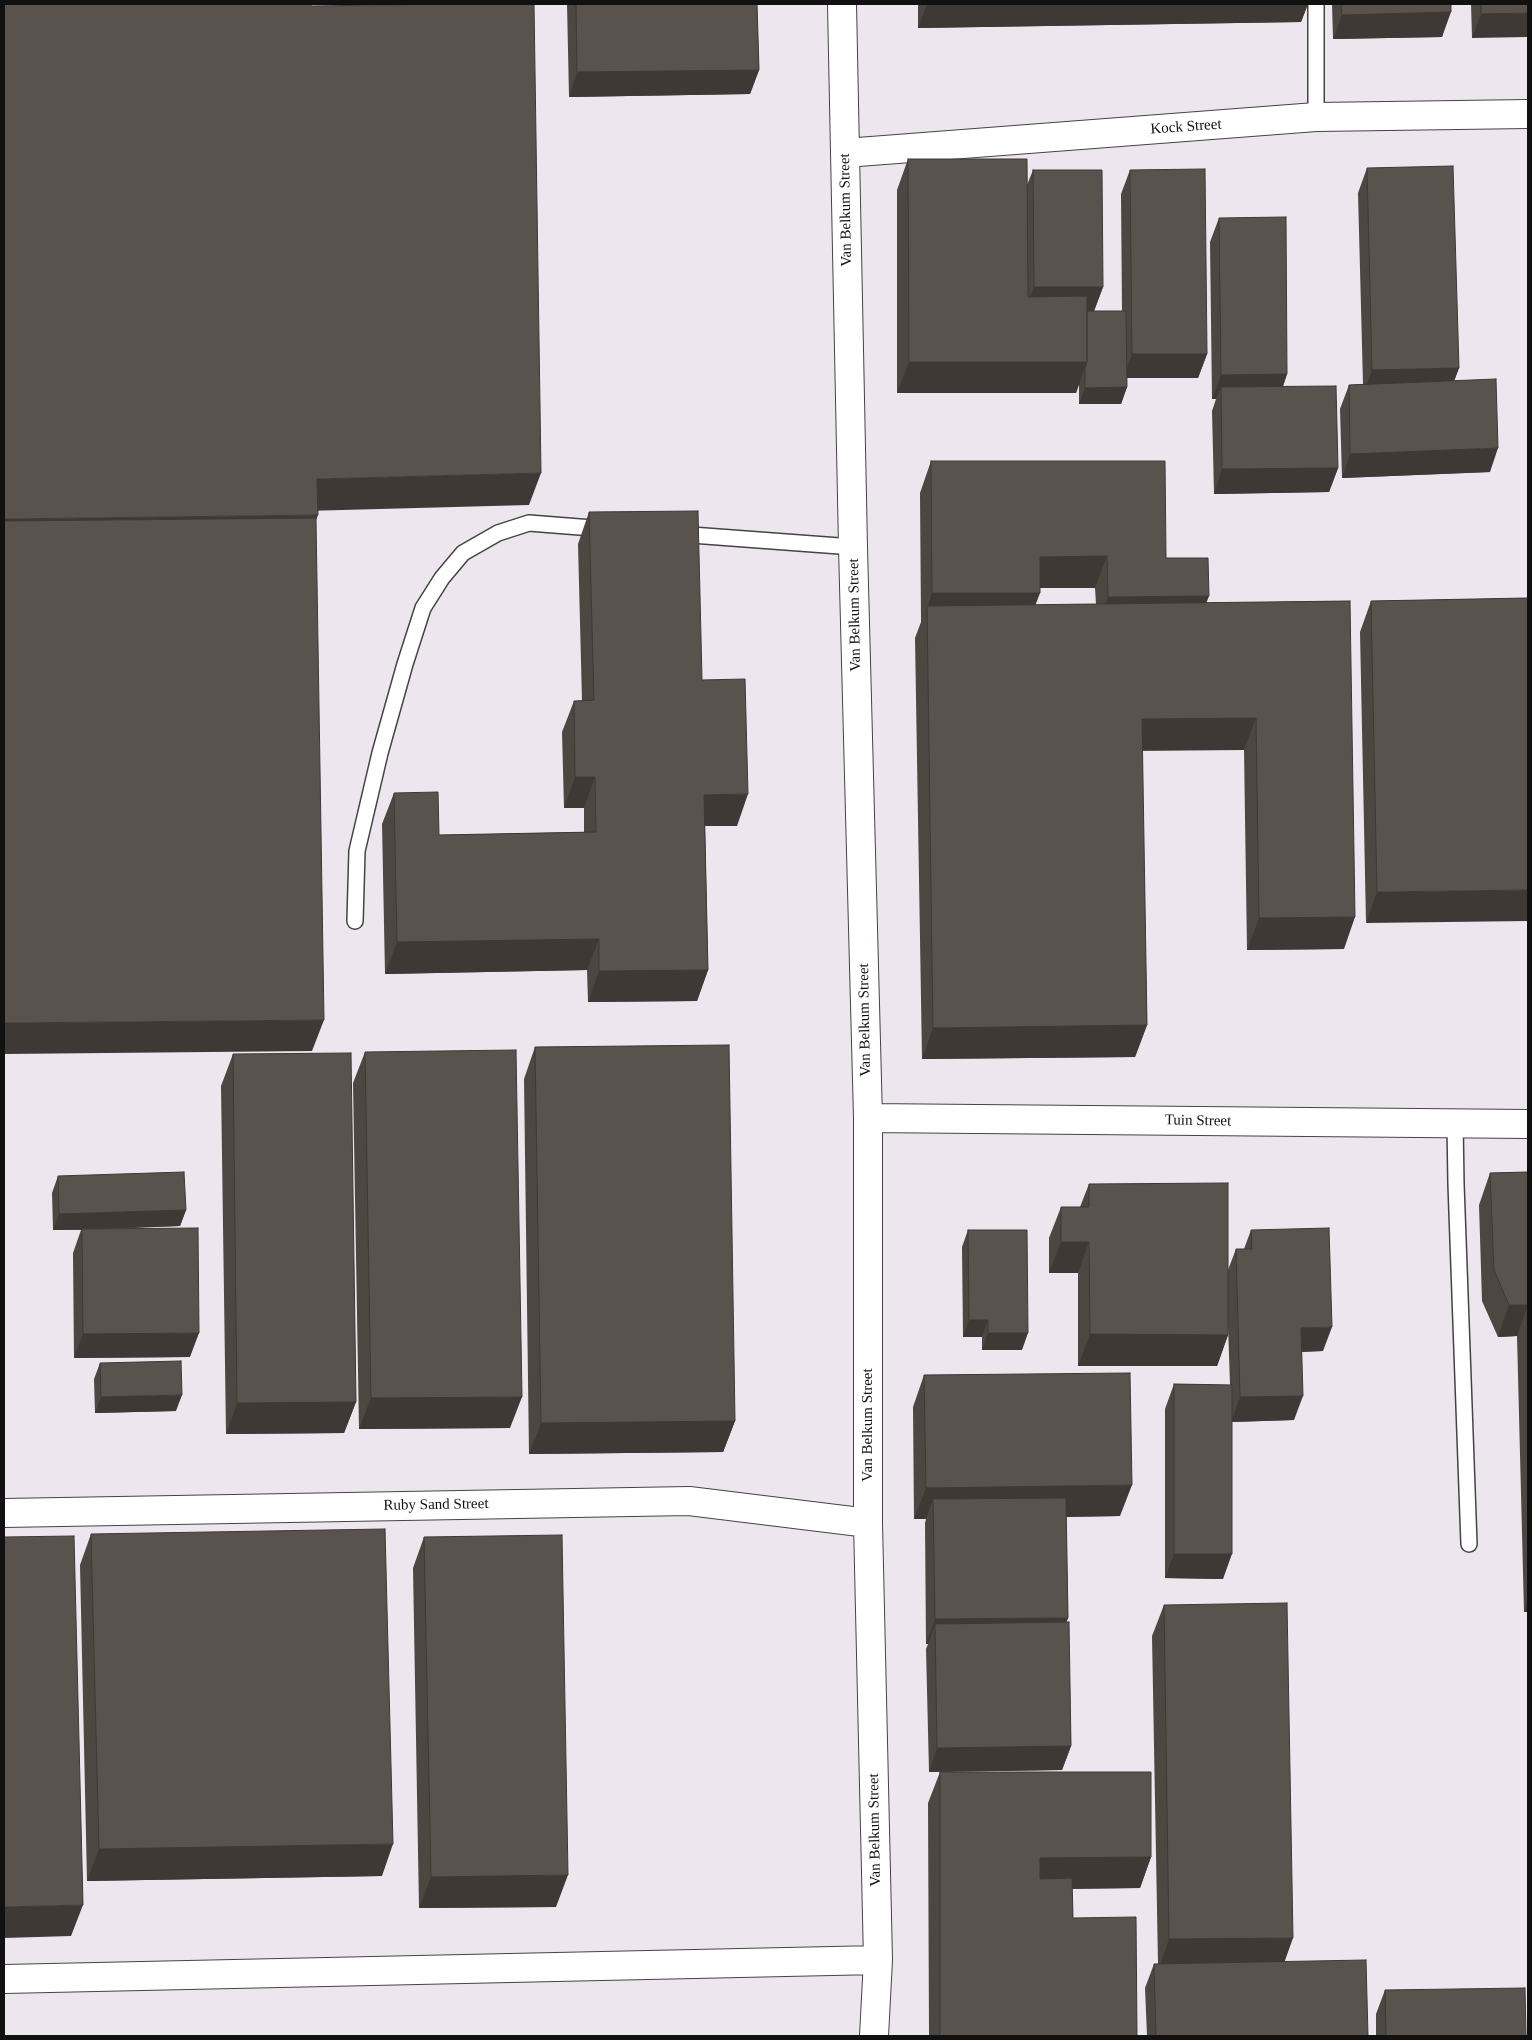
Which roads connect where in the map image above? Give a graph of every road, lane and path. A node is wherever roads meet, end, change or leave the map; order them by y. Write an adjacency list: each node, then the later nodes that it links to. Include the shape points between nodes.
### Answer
1 (842, 4): 5 (street, Van Belkum Street)
2 (1316, 4): 4 (lane)
3 (1528, 114): 4 (street, Kock Street)
4 (1316, 118): 5 (street, Kock Street)
5 (845, 153): 8 (street, Van Belkum Street)
6 (617, 529): 9 (lane, via 529,523 498,533 463,553 442,578 424,608 380,753 357,851)
7 (666, 533): 8 (lane)
8 (853, 547): 10 (street, Van Belkum Street)
9 (355, 921)
10 (868, 1118): 11 (street, Tuin Street); 14 (street, Van Belkum Street)
11 (1455, 1123): 12 (street, Tuin Street); 15 (lane)
12 (1528, 1124)
13 (4, 1513): 14 (street, Ruby Sand Street, via 689,1501)
14 (868, 1523): 16 (street, Van Belkum Street)
15 (1470, 1544)
16 (878, 1960): 17 (street); 18 (street, Van Belkum Street)
17 (4, 1979)
18 (874, 2036)

